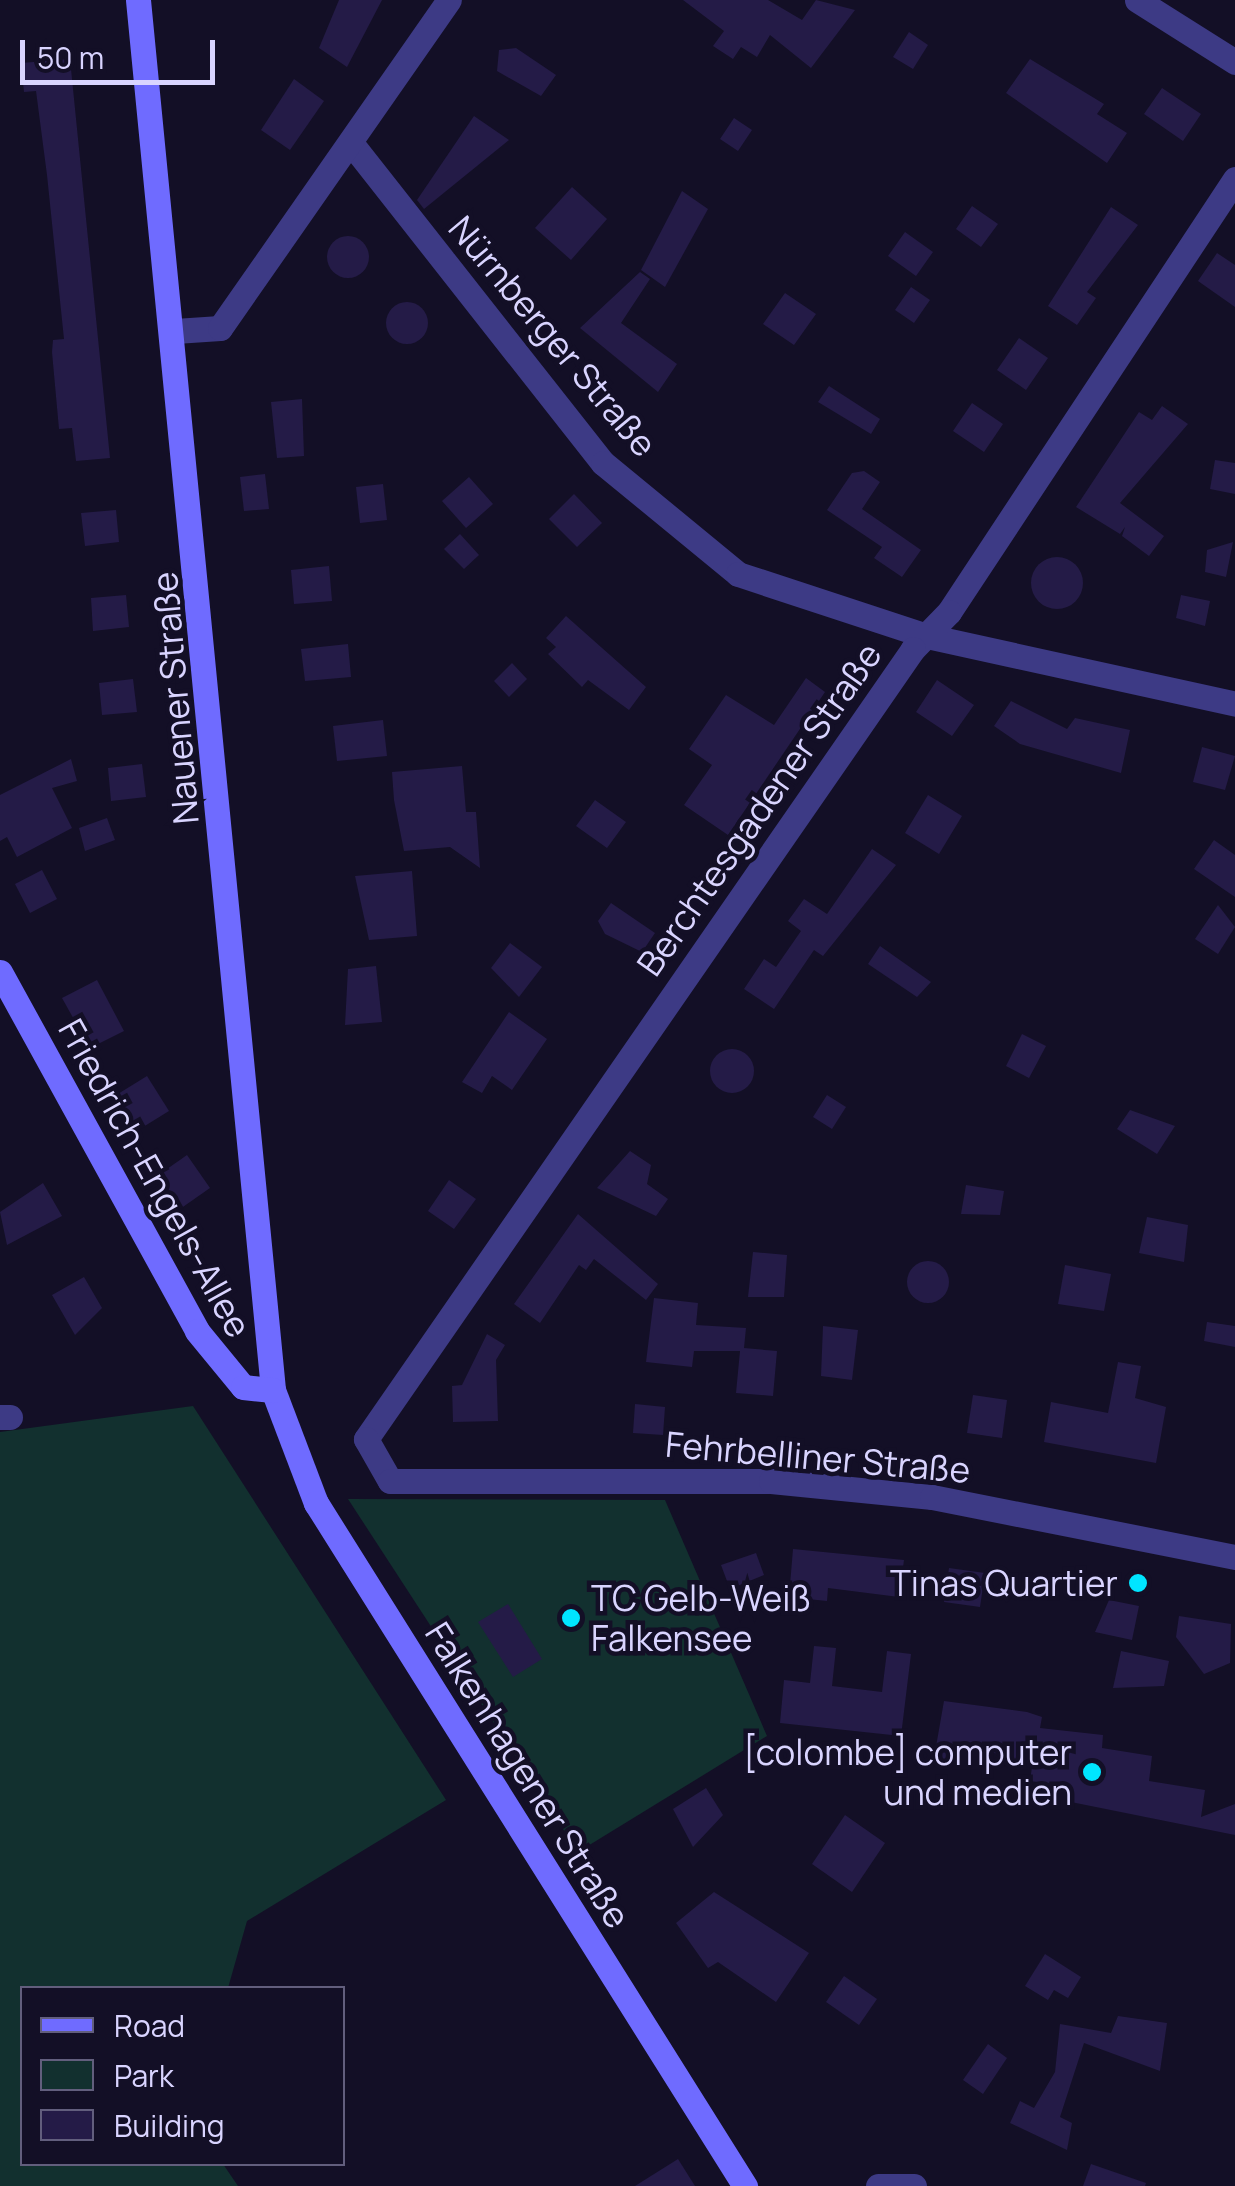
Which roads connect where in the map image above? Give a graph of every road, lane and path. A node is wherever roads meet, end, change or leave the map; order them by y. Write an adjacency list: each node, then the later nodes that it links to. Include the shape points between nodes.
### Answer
1 (138, 0): 7 (main road, Nauener Straße)
2 (449, 0): 5 (street)
3 (1138, 0): 4 (street)
4 (1235, 62)
5 (351, 143): 7 (street, via 220,328); 8 (street, Nürnberger Straße, via 603,463 738,574)
6 (1235, 179): 8 (street, Berchtesgadener Straße)
7 (176, 331): 11 (main road, Nauener Straße)
8 (927, 636): 9 (street, Nürnberger Straße); 12 (street, Berchtesgadener Straße, via 391,1396 366,1439)
9 (1235, 704)
10 (0, 972): 11 (main road, Friedrich-Engels-Allee, via 197,1331 243,1386)
11 (273, 1390): 14 (main road, Falkenhagener Straße, via 316,1503)
12 (390, 1480): 13 (street, Fehrbelliner Straße, via 771,1481 932,1497)
13 (1235, 1557)
14 (745, 2186)
15 (878, 2186): 16 (street)
16 (914, 2186)

